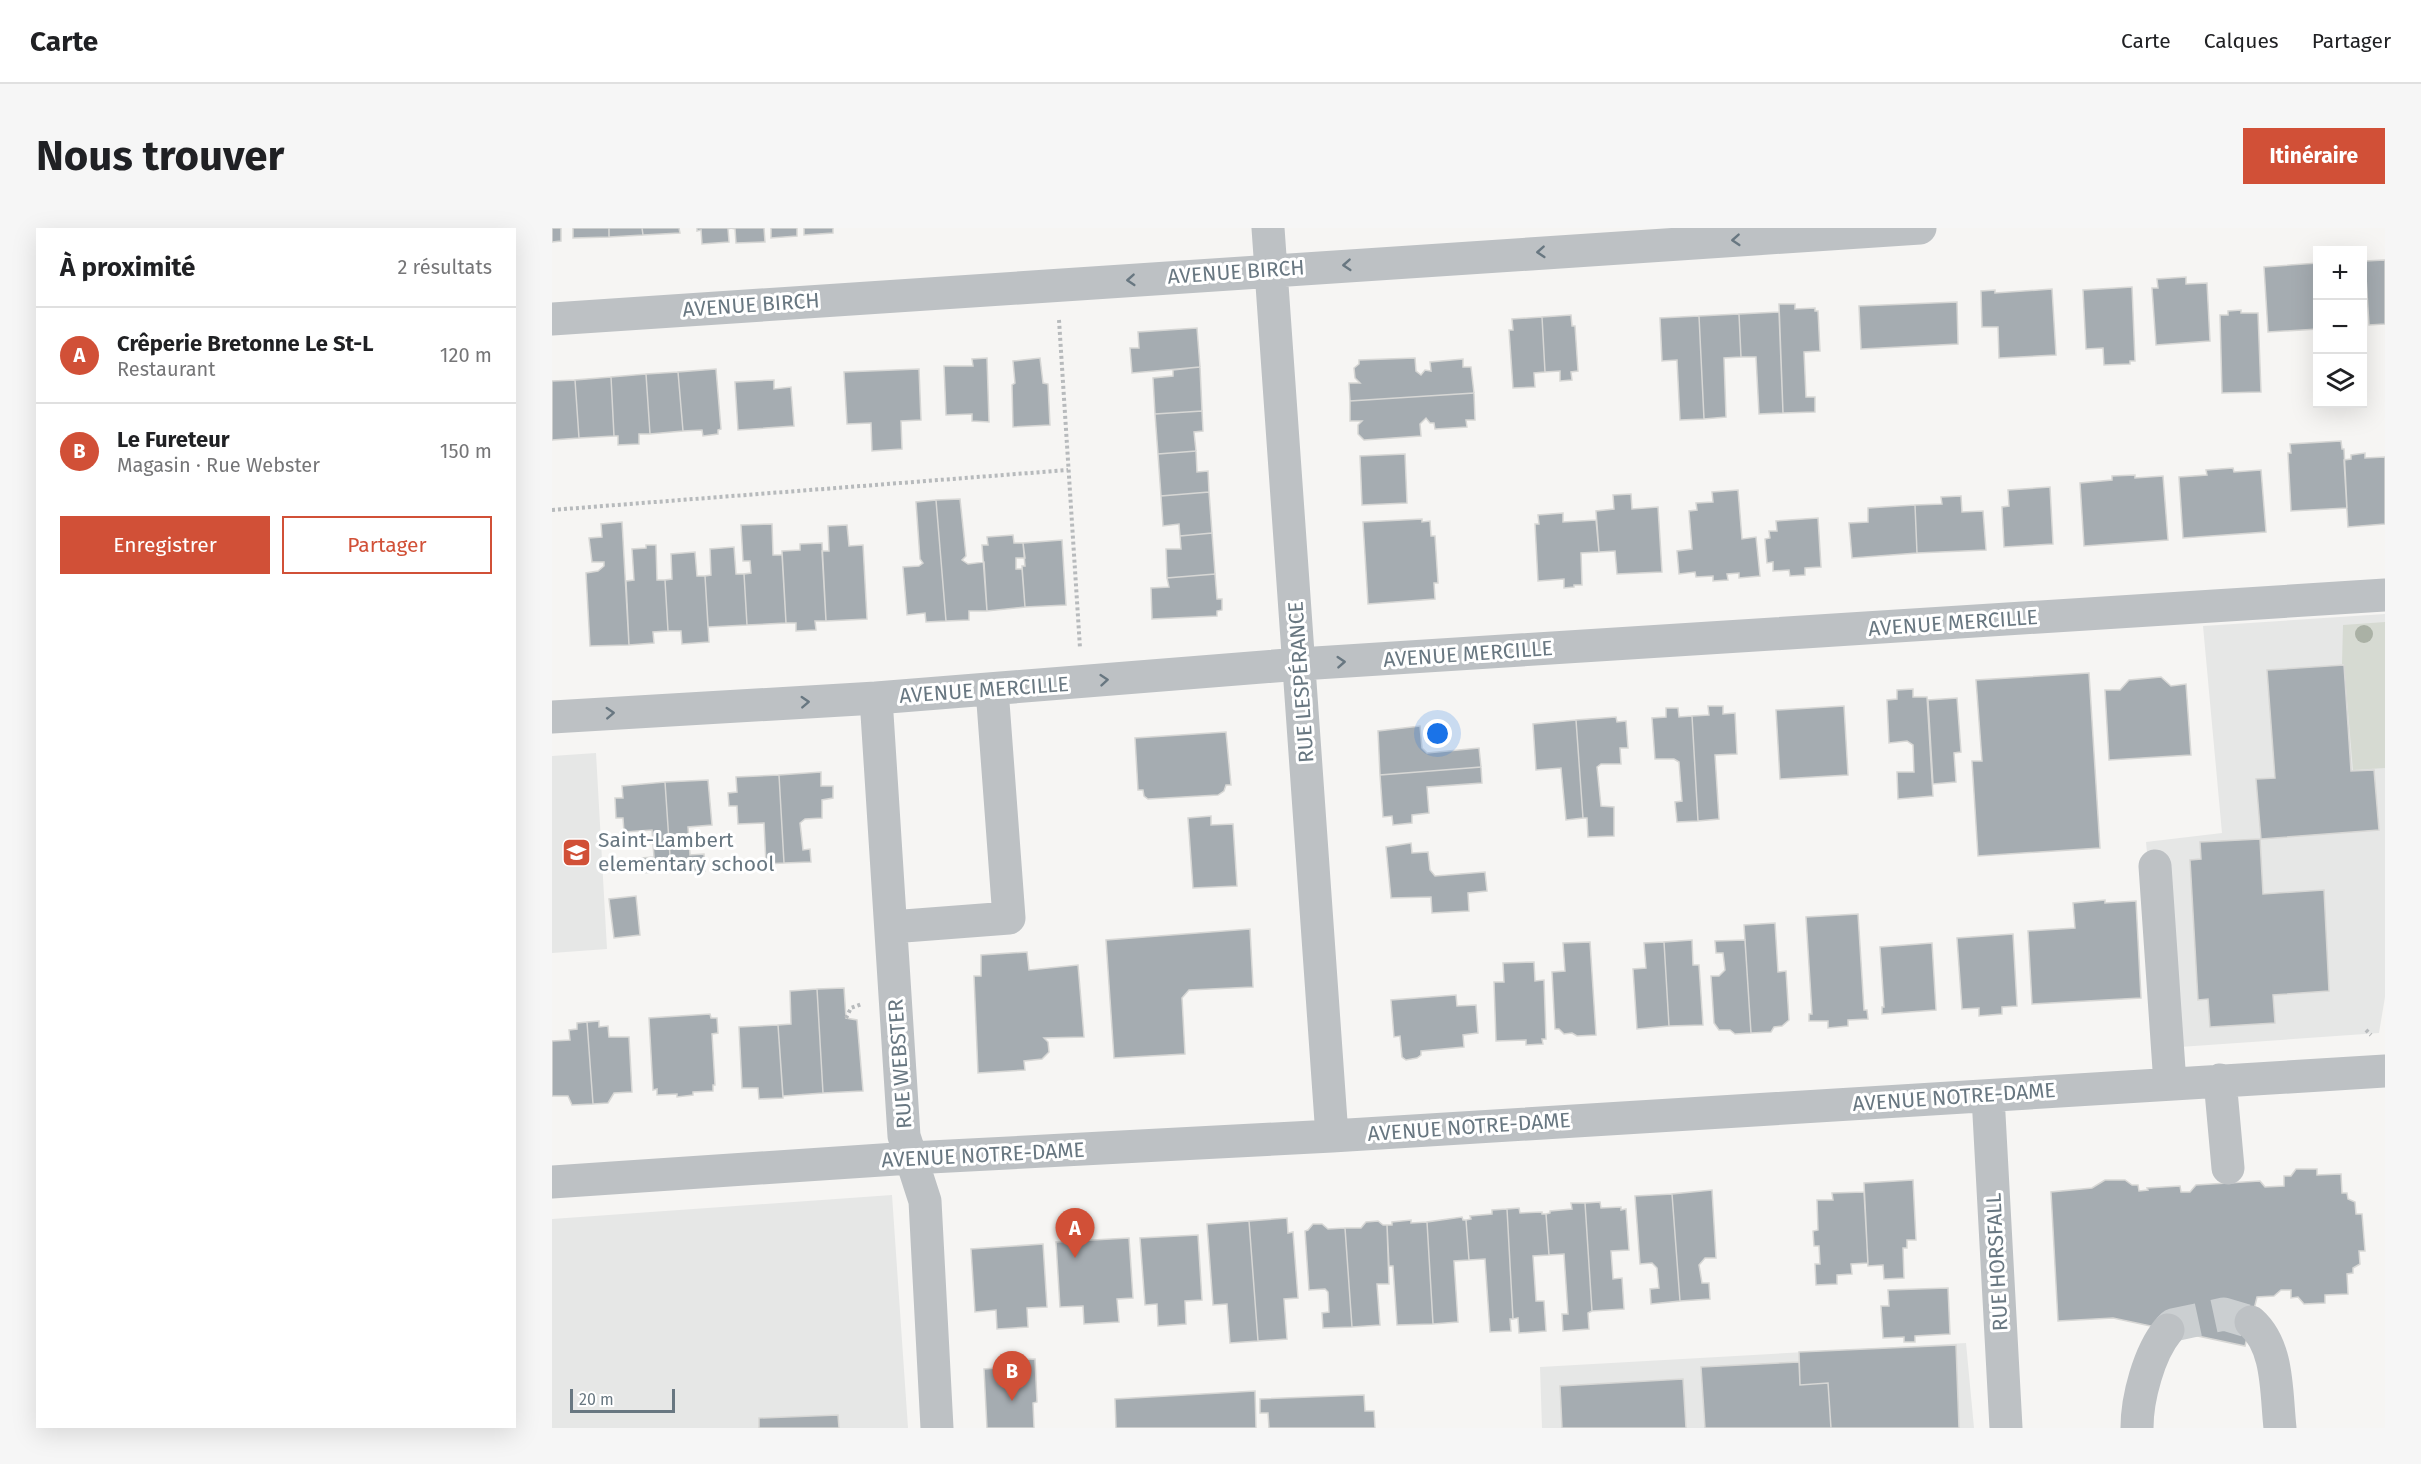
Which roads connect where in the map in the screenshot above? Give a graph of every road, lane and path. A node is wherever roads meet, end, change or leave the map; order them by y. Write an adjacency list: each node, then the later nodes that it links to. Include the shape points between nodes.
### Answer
1 (1268, 228): 3 (street, RUE LESPÉRANCE)
2 (1920, 228): 3 (street, AVENUE BIRCH, one-way to 3)
3 (1271, 270): 5 (street, AVENUE BIRCH, one-way to 5); 10 (street, RUE LESPÉRANCE)
4 (1058, 312): 6 (path)
5 (552, 319)
6 (1068, 470): 7 (path); 9 (path)
7 (552, 510)
8 (2385, 595): 10 (street, AVENUE MERCILLE, one-way to 8)
9 (1080, 657)
10 (1300, 664): 11 (street, AVENUE MERCILLE, one-way to 10); 24 (street, RUE LESPÉRANCE)
11 (992, 689): 12 (street, AVENUE MERCILLE); 15 (street, via 1009,918)
12 (876, 698): 13 (street, AVENUE MERCILLE, one-way to 12); 15 (street, RUE WEBSTER)
13 (552, 717)
14 (2155, 866): 22 (street)
15 (891, 927): 25 (street, RUE WEBSTER, via 904,1136)
16 (862, 1004): 17 (path, via 852,1008)
17 (846, 1018)
18 (2366, 1030): 19 (path)
19 (2371, 1035)
20 (2385, 1071): 21 (street, AVENUE NOTRE-DAME)
21 (2220, 1080): 22 (street, AVENUE NOTRE-DAME); 26 (street)
22 (2170, 1084): 23 (street, AVENUE NOTRE-DAME)
23 (1988, 1095): 24 (street, AVENUE NOTRE-DAME); 31 (street, RUE HORSFALL)
24 (1332, 1136): 25 (street, AVENUE NOTRE-DAME)
25 (911, 1158): 27 (street, AVENUE NOTRE-DAME); 30 (street, RUE WEBSTER, via 926,1201)
26 (2228, 1168)
27 (552, 1182)
28 (2251, 1322): 33 (street, via 2271,1349)
29 (2168, 1330): 32 (street, via 2157,1343 2137,1409)
30 (937, 1428)
31 (2006, 1428)
32 (2137, 1428)
33 (2280, 1428)

